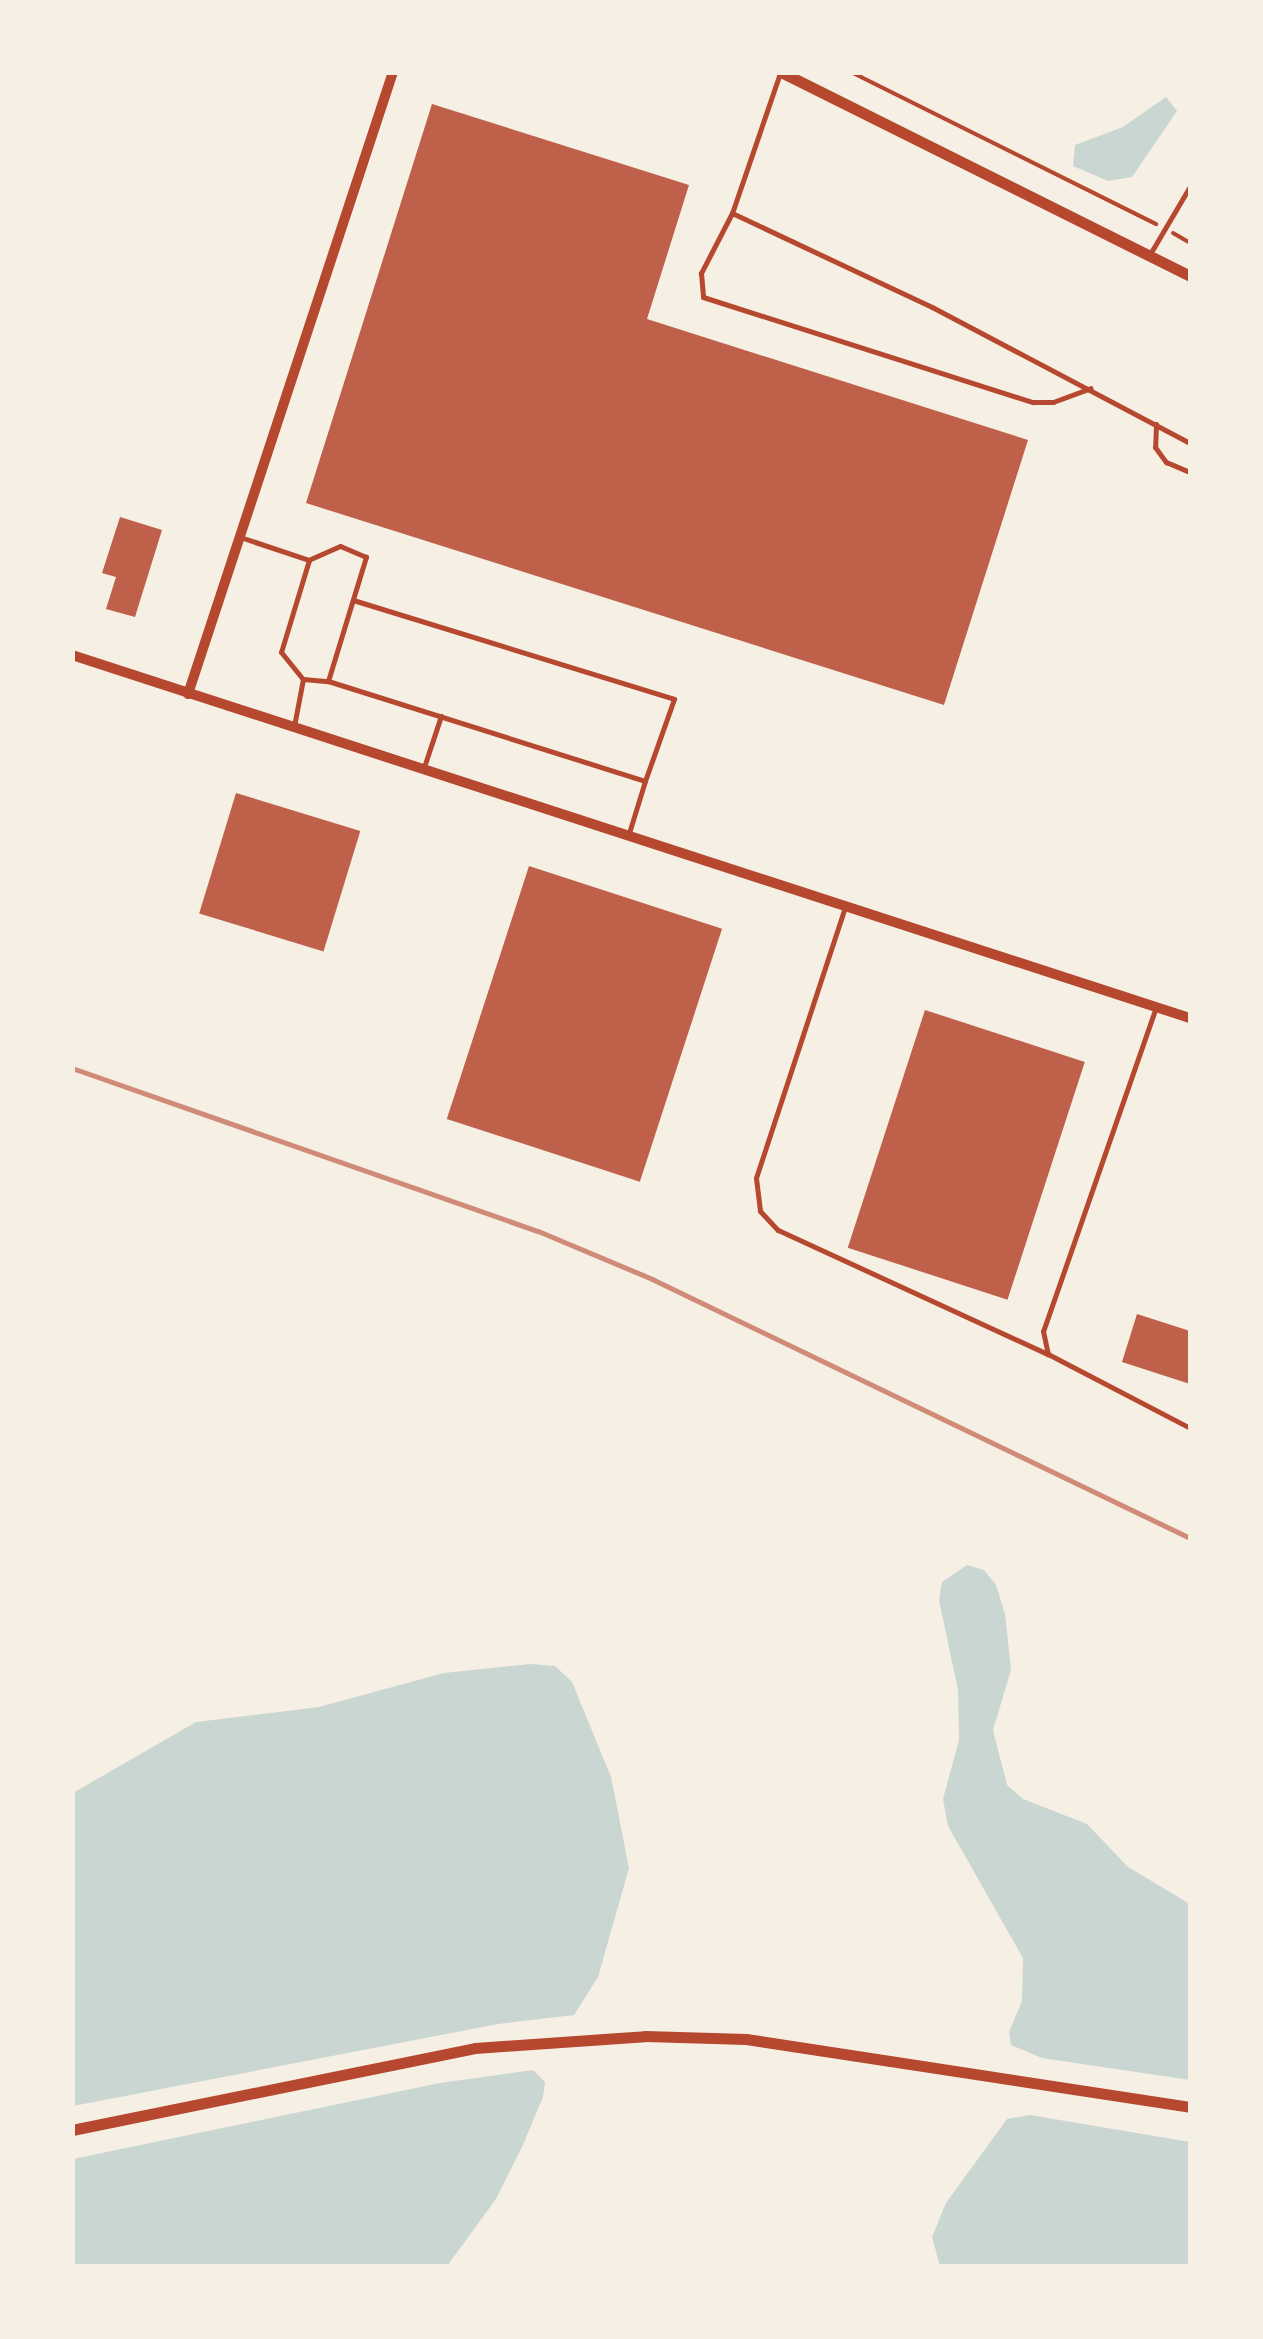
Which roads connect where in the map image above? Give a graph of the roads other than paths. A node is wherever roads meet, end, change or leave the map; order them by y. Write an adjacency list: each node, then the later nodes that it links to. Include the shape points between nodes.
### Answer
1 (393, 72): 11 (street)
2 (781, 72): 4 (lane); 5 (street)
3 (1190, 186): 5 (lane)
4 (732, 213): 7 (lane); 7 (lane, via 701,273 703,298 1033,402)
5 (1150, 254): 6 (street)
6 (1190, 276)
7 (1090, 388): 8 (lane)
8 (1156, 424): 9 (lane); 10 (lane, via 1155,447 1166,462)
9 (1190, 443)
10 (1190, 472)
11 (240, 536): 12 (lane); 17 (street)
12 (309, 560): 13 (lane, via 340,546 366,556); 15 (lane, via 281,652)
13 (353, 600): 16 (lane); 21 (lane, via 674,699)
14 (72, 654): 17 (street)
15 (303, 679): 16 (lane); 19 (lane)
16 (328, 681): 18 (lane)
17 (188, 694): 19 (street)
18 (441, 716): 20 (lane); 21 (lane)
19 (294, 728): 20 (street)
20 (423, 770): 22 (street)
21 (645, 781): 22 (lane)
22 (628, 836): 23 (street)
23 (846, 906): 24 (street); 26 (lane, via 756,1178 760,1211 778,1230)
24 (1156, 1007): 25 (street); 26 (lane, via 1043,1331)
25 (1190, 1018)
26 (1048, 1354): 27 (lane)
27 (1190, 1428)
28 (1190, 2107): 29 (street, via 746,2039 645,2036 475,2048)
29 (72, 2130)

